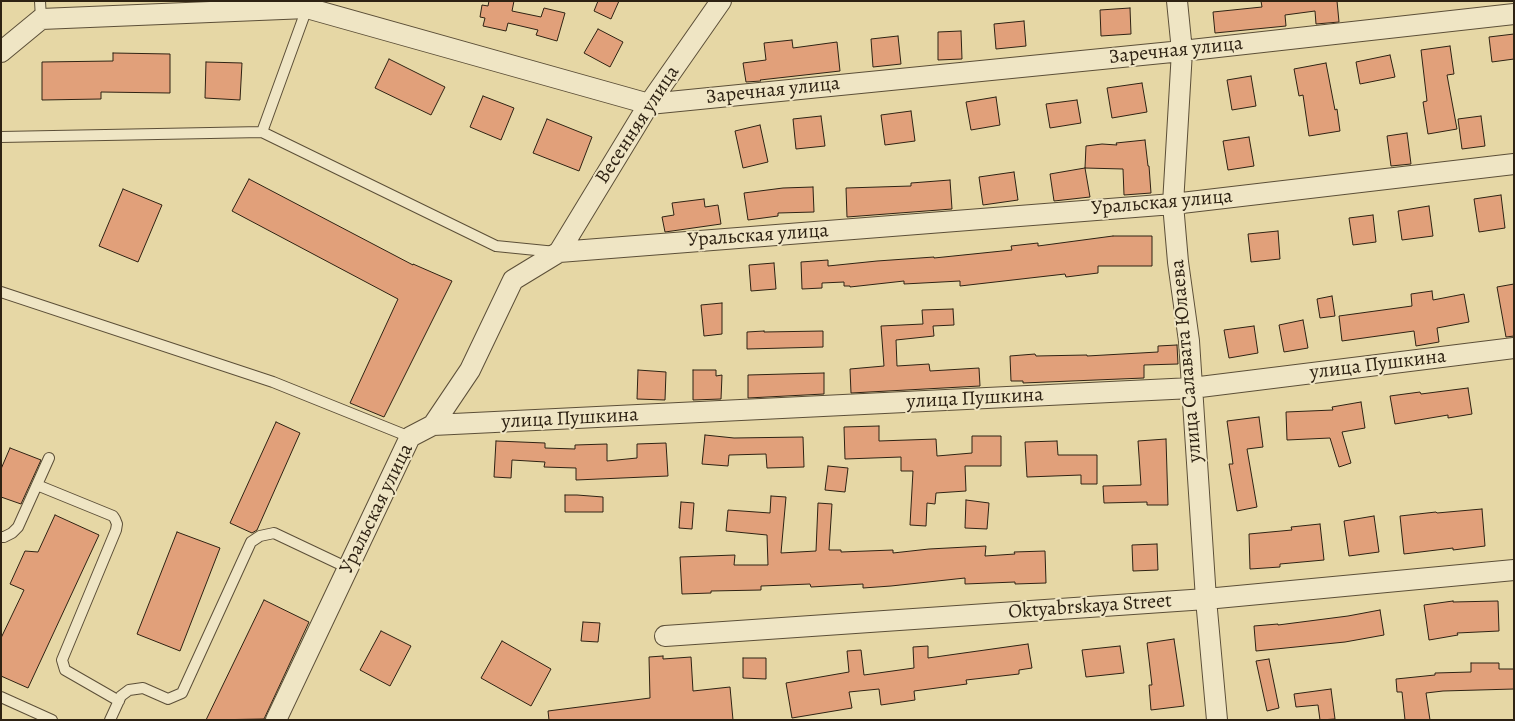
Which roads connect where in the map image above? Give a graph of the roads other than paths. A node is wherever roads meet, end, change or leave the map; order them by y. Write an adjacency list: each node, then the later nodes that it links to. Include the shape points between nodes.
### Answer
1 (721, 1): 8 (street, Весенняя улица)
2 (1177, 1): 6 (street, улица Салавата Юлаева)
3 (307, 8): 4 (street, Заречная улица); 8 (street, Заречная улица); 9 (lane)
4 (41, 10): 7 (street)
5 (1514, 14): 6 (street, Заречная улица)
6 (1182, 51): 8 (street, Заречная улица); 12 (street, улица Салавата Юлаева)
7 (1, 52)
8 (649, 104): 13 (street, Весенняя улица)
9 (262, 132): 10 (lane); 13 (lane, via 496,246)
10 (1, 137)
11 (1514, 164): 12 (street, Уральская улица)
12 (1173, 204): 13 (street, Уральская улица); 16 (street, улица Салавата Юлаева)
13 (559, 252): 17 (street, Уральская улица, via 512,280 470,370)
14 (1, 292): 18 (lane, via 273,382)
15 (1514, 348): 16 (street, улица Пушкина)
16 (1192, 388): 17 (street, улица Пушкина); 24 (street, улица Салавата Юлаева)
17 (433, 425): 18 (street, Уральская улица)
18 (410, 437): 22 (street, Уральская улица)
19 (49, 458): 20 (lane)
20 (37, 485): 21 (lane, via 18,527); 27 (lane, via 113,516 117,524 62,660 65,670)
21 (1, 537)
22 (348, 568): 27 (lane, via 274,533 260,536 251,542 182,693 168,699 143,688 129,690); 30 (street, Уральская улица)
23 (1514, 570): 24 (street, Oktyabrskaya Street)
24 (1206, 599): 25 (street, Oktyabrskaya Street); 31 (street, улица Салавата Юлаева)
25 (665, 636)
26 (1, 697): 28 (lane)
27 (119, 701): 29 (lane)
28 (52, 720)
29 (110, 720)
30 (276, 720)
31 (1217, 720)

